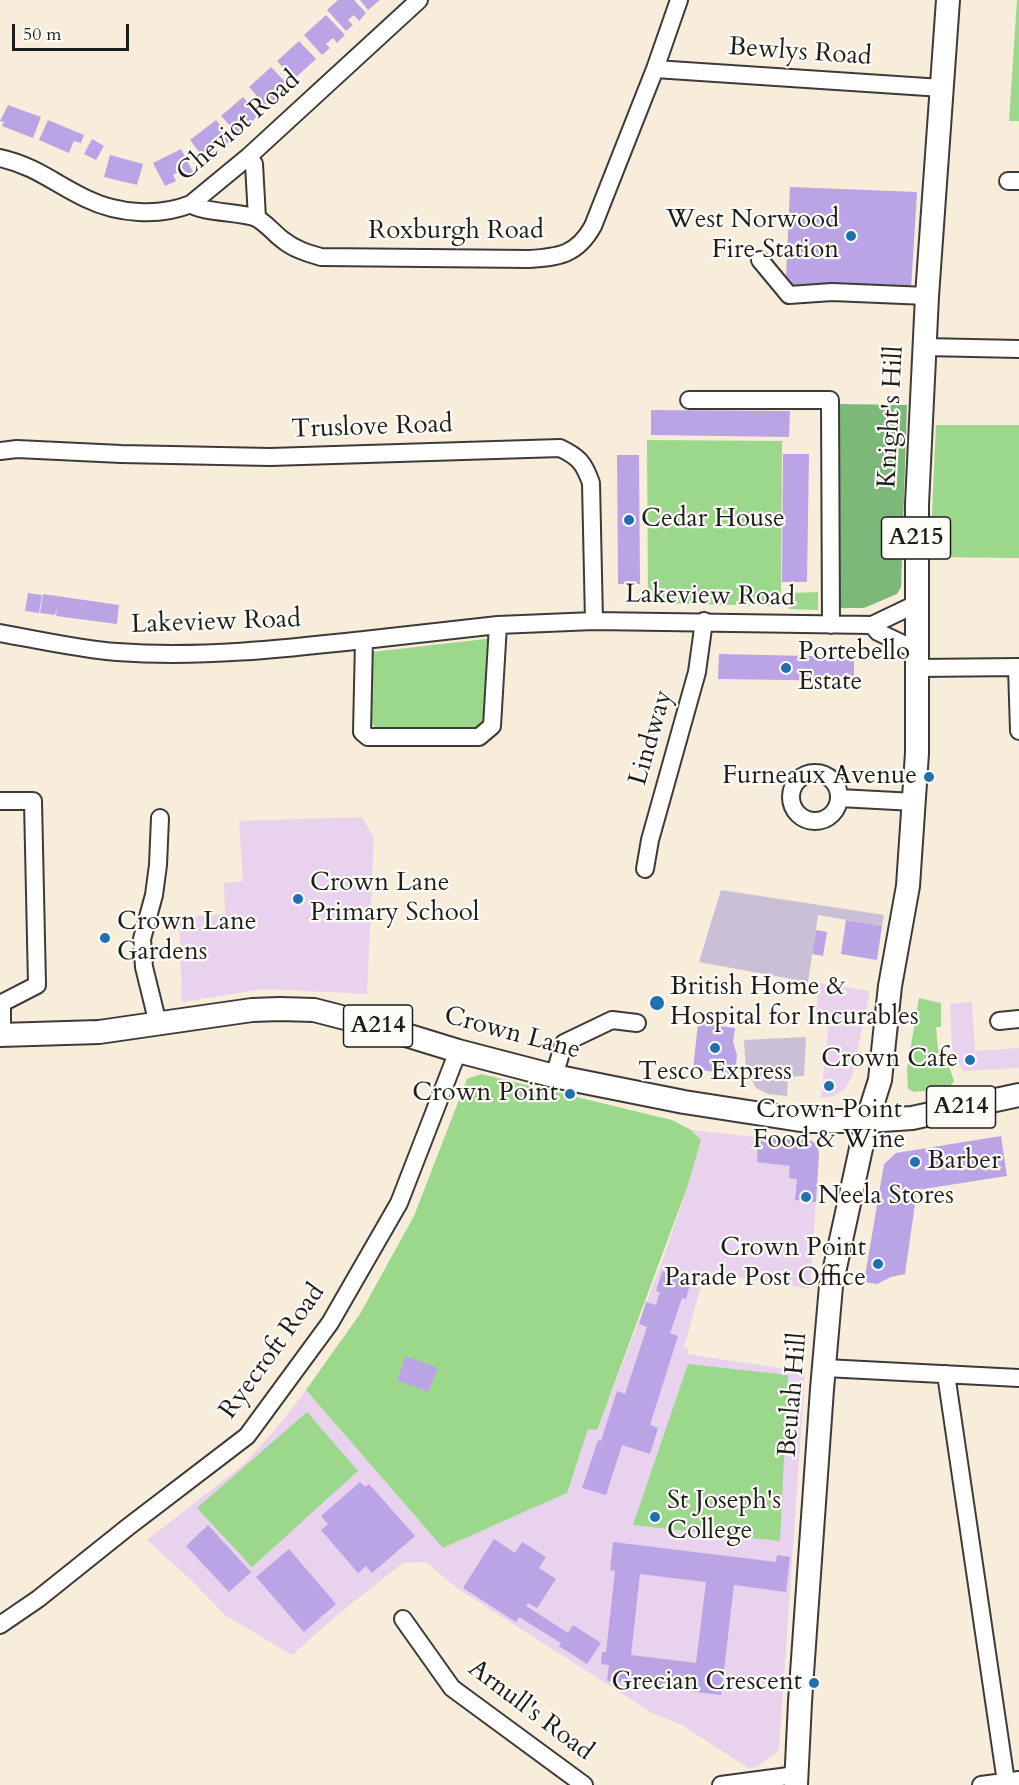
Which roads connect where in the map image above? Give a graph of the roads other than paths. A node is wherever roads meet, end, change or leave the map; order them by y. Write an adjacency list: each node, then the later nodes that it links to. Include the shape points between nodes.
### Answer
1 (419, 0): 6 (street, Cheviot Road)
2 (679, 0): 4 (street, Roxburgh Road)
3 (948, 0): 5 (main road, Knight's Hill / A215)
4 (655, 69): 5 (street, Bewlys Road); 9 (street, Roxburgh Road, via 593,226 587,237 569,252 553,258 321,257 295,248)
5 (942, 88): 11 (main road, Knight's Hill / A215)
6 (248, 157): 8 (street, Cheviot Road); 9 (street, via 254,164)
7 (0, 158): 8 (street, Cheviot Road, via 39,171 88,200 106,206 155,212)
8 (190, 204): 9 (street, Roxburgh Road, via 202,210)
9 (257, 218)
10 (760, 260): 11 (street, via 789,295 832,292)
11 (927, 296): 12 (main road, Knight's Hill / A215)
12 (924, 347): 13 (street); 16 (main road, Knight's Hill / A215)
13 (1019, 349)
14 (689, 400): 20 (street, via 830,400)
15 (0, 451): 17 (street, Truslove Road, via 270,457 560,448 576,456 591,483)
16 (916, 604): 21 (street, Lakeview Road); 24 (main road, Knight's Hill / A215)
17 (594, 621): 18 (street, Lakeview Road); 19 (street, Lakeview Road)
18 (704, 621): 20 (street, Lakeview Road); 31 (street, Lindway, via 697,672)
19 (498, 625): 23 (street, Lakeview Road); 23 (street, via 492,726 479,737 368,737 362,732)
20 (831, 625): 21 (street, Lakeview Road)
21 (872, 625): 24 (street)
22 (0, 633): 23 (street, Lakeview Road, via 116,652 200,654)
23 (364, 640)
24 (917, 659): 25 (street); 29 (main road, Knight's Hill / A215)
25 (1018, 667): 26 (street)
26 (1019, 731)
27 (839, 798): 29 (street)
28 (0, 801): 32 (street, via 33,801 37,985)
29 (915, 802): 41 (main road, Knight's Hill / A215, via 908,886 884,1054)
30 (159, 818): 36 (street, via 154,896 141,939)
31 (645, 869)
32 (1, 1002): 37 (street)
33 (1019, 1019): 34 (street)
34 (999, 1021)
35 (637, 1023): 39 (street, via 612,1020 564,1043)
36 (158, 1024): 37 (main road, Crown Lane / A214, via 99,1032); 38 (main road, Crown Lane / A214, via 252,1010 314,1010)
37 (1, 1035)
38 (458, 1051): 39 (main road, Crown Lane / A214); 46 (street, Ryecroft Road, via 399,1203 330,1323 247,1437)
39 (554, 1076): 41 (main road, Crown Lane / A214, via 750,1113 807,1121)
40 (1019, 1095): 41 (main road, A214, via 912,1118)
41 (867, 1121): 42 (main road, Beulah Hill / A215, via 831,1286)
42 (825, 1368): 43 (street); 47 (main road, Beulah Hill / A215)
43 (946, 1374): 44 (street); 48 (street)
44 (1019, 1378)
45 (403, 1619): 49 (street, Arnull's Road, via 452,1688)
46 (0, 1625)
47 (796, 1780): 50 (street)
48 (1012, 1781): 51 (street)
49 (584, 1785)
50 (721, 1785)
51 (981, 1785)

